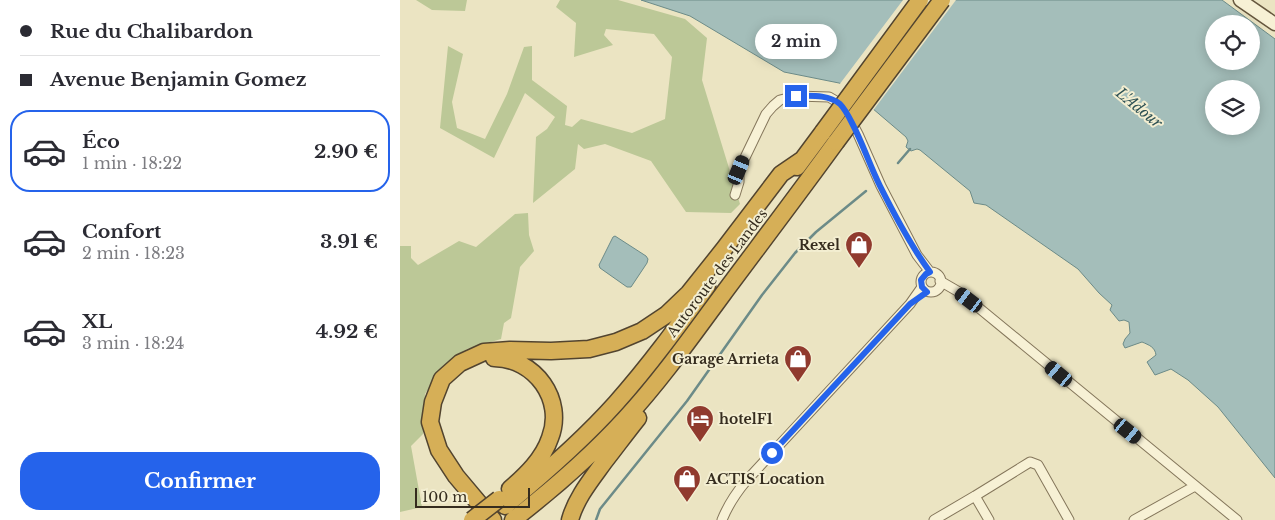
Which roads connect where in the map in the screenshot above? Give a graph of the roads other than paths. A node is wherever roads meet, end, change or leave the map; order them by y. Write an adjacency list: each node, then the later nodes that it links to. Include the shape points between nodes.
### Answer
1 (920, 0): 5 (highway, Autoroute des Landes, bridge)
2 (942, 0): 7 (highway, Autoroute des Landes, bridge)
3 (1240, 0): 4 (main road)
4 (1275, 24)
5 (803, 159): 12 (highway, via 781,174 689,293 666,315 642,331 589,349 495,351 478,354); 15 (highway, Autoroute des Landes, via 635,381)
6 (735, 195): 8 (street, via 739,170 766,114 780,100 796,96 829,98 840,104 849,117)
7 (764, 239): 15 (highway, Autoroute des Landes, via 669,366 625,418 548,492); 19 (highway, via 672,372 592,478)
8 (926, 275): 9 (street, via 934,273); 10 (street, via 921,283)
9 (940, 281): 10 (street, via 940,286); 11 (street)
10 (928, 290): 11 (street); 20 (street, via 910,304 746,481)
11 (959, 292): 13 (street)
12 (460, 363): 15 (highway, via 497,358 519,363 541,381 552,400 553,425 547,447); 18 (highway, via 442,379 430,422 439,450)
13 (1195, 486): 24 (street); 25 (street)
14 (975, 496): 21 (street); 22 (street); 23 (street, via 1030,462 1038,464)
15 (508, 511): 16 (highway, bridge); 17 (highway, Autoroute des Landes)
16 (472, 520)
17 (486, 520)
18 (493, 520)
19 (570, 520)
20 (722, 520)
21 (934, 520)
22 (989, 520)
23 (1069, 520)
24 (1134, 520)
25 (1237, 520)

